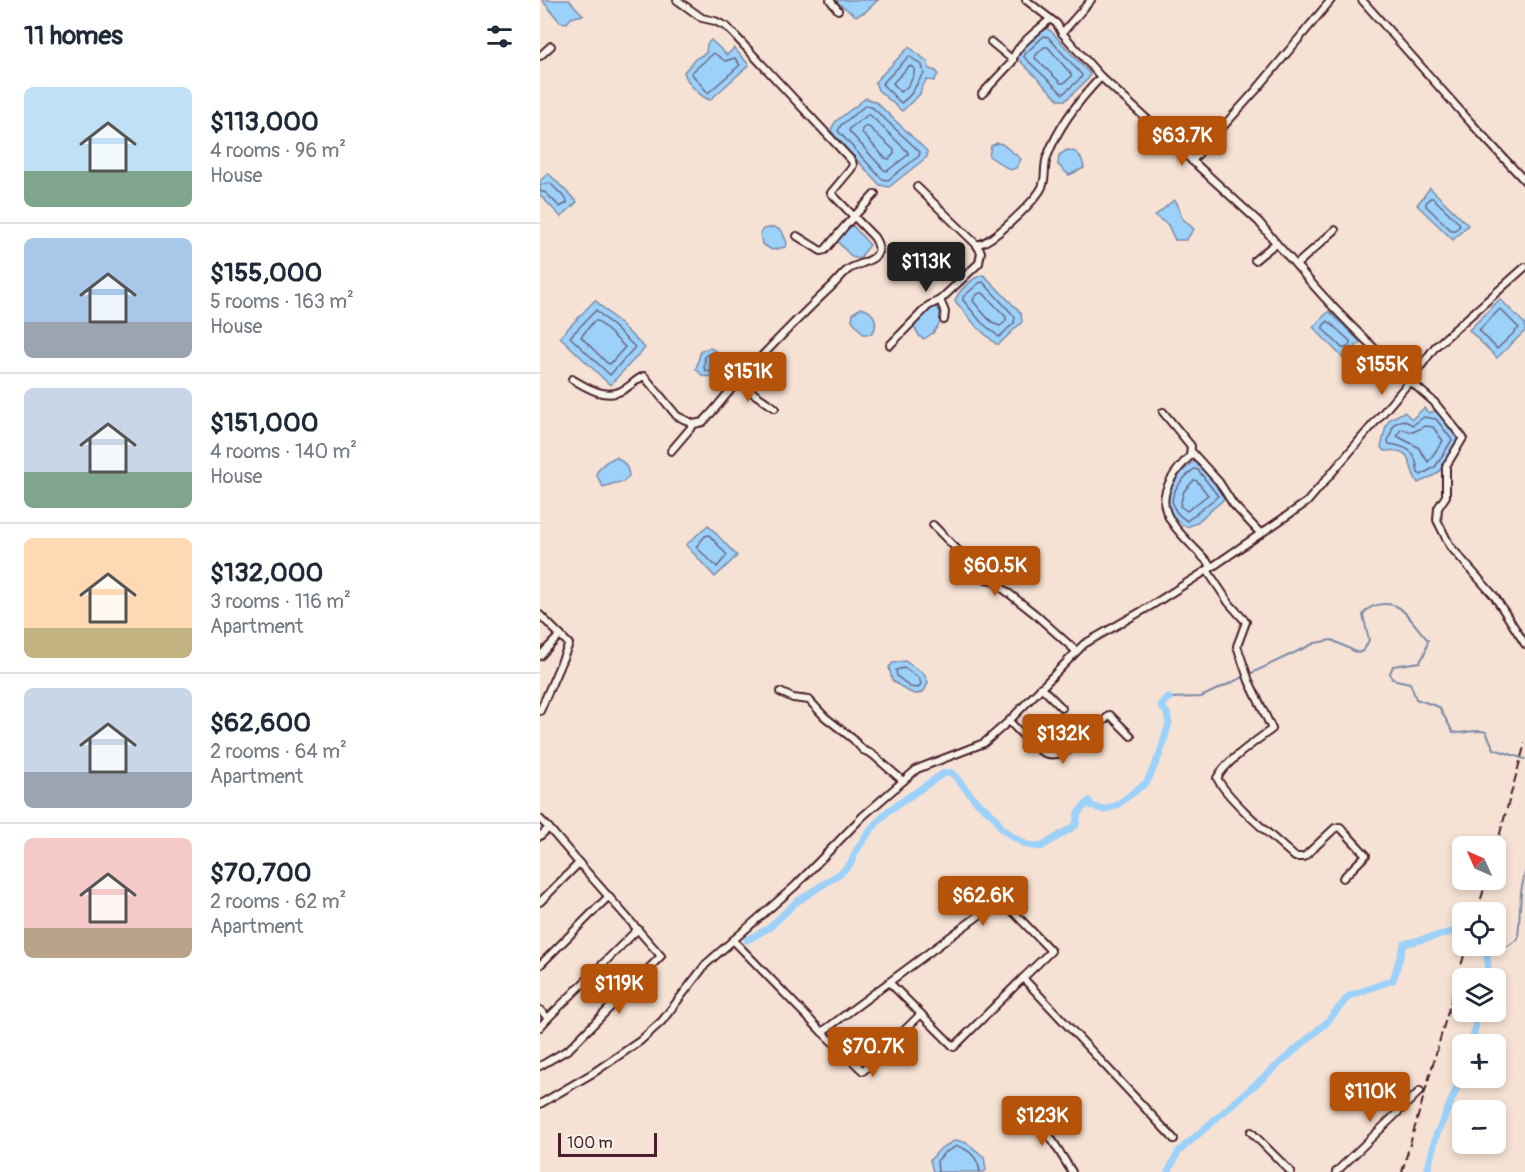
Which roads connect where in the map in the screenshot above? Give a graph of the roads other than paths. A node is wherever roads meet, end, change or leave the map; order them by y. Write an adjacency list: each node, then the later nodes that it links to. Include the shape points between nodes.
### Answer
1 (677, 0): 20 (street, via 702,18 727,27 852,161 851,169 831,193)
2 (830, 0): 7 (street)
3 (1026, 0): 8 (street)
4 (1091, 0): 9 (street)
5 (1331, 0): 16 (street)
6 (1362, 0): 17 (street)
7 (838, 10)
8 (1050, 19): 9 (street); 13 (street)
9 (1062, 33): 14 (street)
10 (992, 42): 13 (street)
11 (551, 46): 12 (street)
12 (540, 56)
13 (1013, 60): 15 (street)
14 (1101, 77): 16 (street); 24 (street, via 1071,111 1048,153 1041,189 1016,217 983,244)
15 (982, 94)
16 (1192, 160): 23 (street)
17 (1525, 181)
18 (917, 187): 24 (street)
19 (875, 194): 20 (street)
20 (854, 216): 22 (street, via 823,251); 31 (street, via 879,244 877,255 849,269)
21 (1335, 230): 26 (street)
22 (797, 236)
23 (1276, 243): 25 (street); 26 (street)
24 (976, 244): 28 (street, via 981,252 979,263)
25 (1255, 260)
26 (1296, 265): 33 (street, via 1324,299)
27 (1525, 267): 33 (street, via 1435,347)
28 (940, 300): 29 (street); 30 (street, via 928,306)
29 (944, 320)
30 (891, 345)
31 (742, 378): 34 (street, via 753,393); 36 (street, via 703,422)
32 (572, 379): 36 (street, via 594,392 612,394 644,376 677,416)
33 (1410, 381): 40 (street, via 1307,502); 44 (street, via 1434,402 1463,438 1446,466 1446,496 1438,508 1437,520 1442,532 1502,607)
34 (776, 408)
35 (1163, 412): 38 (street)
36 (694, 424): 37 (street)
37 (671, 451)
38 (1191, 451): 40 (street); 41 (street, via 1165,490 1164,509)
39 (933, 525): 45 (street, via 988,580)
40 (1261, 534): 41 (street)
41 (1209, 569): 45 (street); 58 (street, via 1229,603 1246,622 1237,646 1272,729 1222,769 1217,778 1295,857 1304,857 1340,827 1366,855)
42 (540, 615): 43 (street)
43 (560, 635): 46 (street); 50 (street, via 569,646)
44 (1525, 644)
45 (1077, 651): 47 (street)
46 (540, 656)
47 (1041, 687): 49 (street); 51 (street)
48 (780, 692): 53 (street, via 809,700 862,750 873,754)
49 (1062, 708)
50 (540, 711)
51 (1009, 721): 52 (street, via 1041,751 1055,754 1069,751 1110,715); 53 (street, via 984,742 917,769)
52 (1131, 736)
53 (903, 781): 62 (street)
54 (540, 819): 55 (street)
55 (549, 828): 56 (street); 57 (street)
56 (540, 836)
57 (579, 863): 59 (street); 60 (street)
58 (1343, 878)
59 (609, 896): 61 (street); 63 (street)
60 (540, 902)
61 (638, 929): 68 (street); 71 (street, via 661,954 659,960 569,1049)
62 (733, 940): 70 (street); 73 (street, via 706,964 668,1013 640,1041)
63 (540, 965)
64 (1023, 978): 65 (street, via 1051,951 1001,899); 67 (street, via 954,1047); 76 (street)
65 (889, 982): 67 (street); 70 (street)
66 (540, 1010): 68 (street)
67 (921, 1014): 70 (street, via 863,1071)
68 (548, 1018): 69 (street)
69 (540, 1027)
70 (822, 1032)
71 (540, 1066)
72 (1420, 1091): 79 (street)
73 (540, 1104)
74 (1041, 1105): 77 (street, via 1048,1113 1049,1135)
75 (1251, 1132): 78 (street)
76 (1174, 1139)
77 (1072, 1172)
78 (1291, 1172)
79 (1336, 1172)

